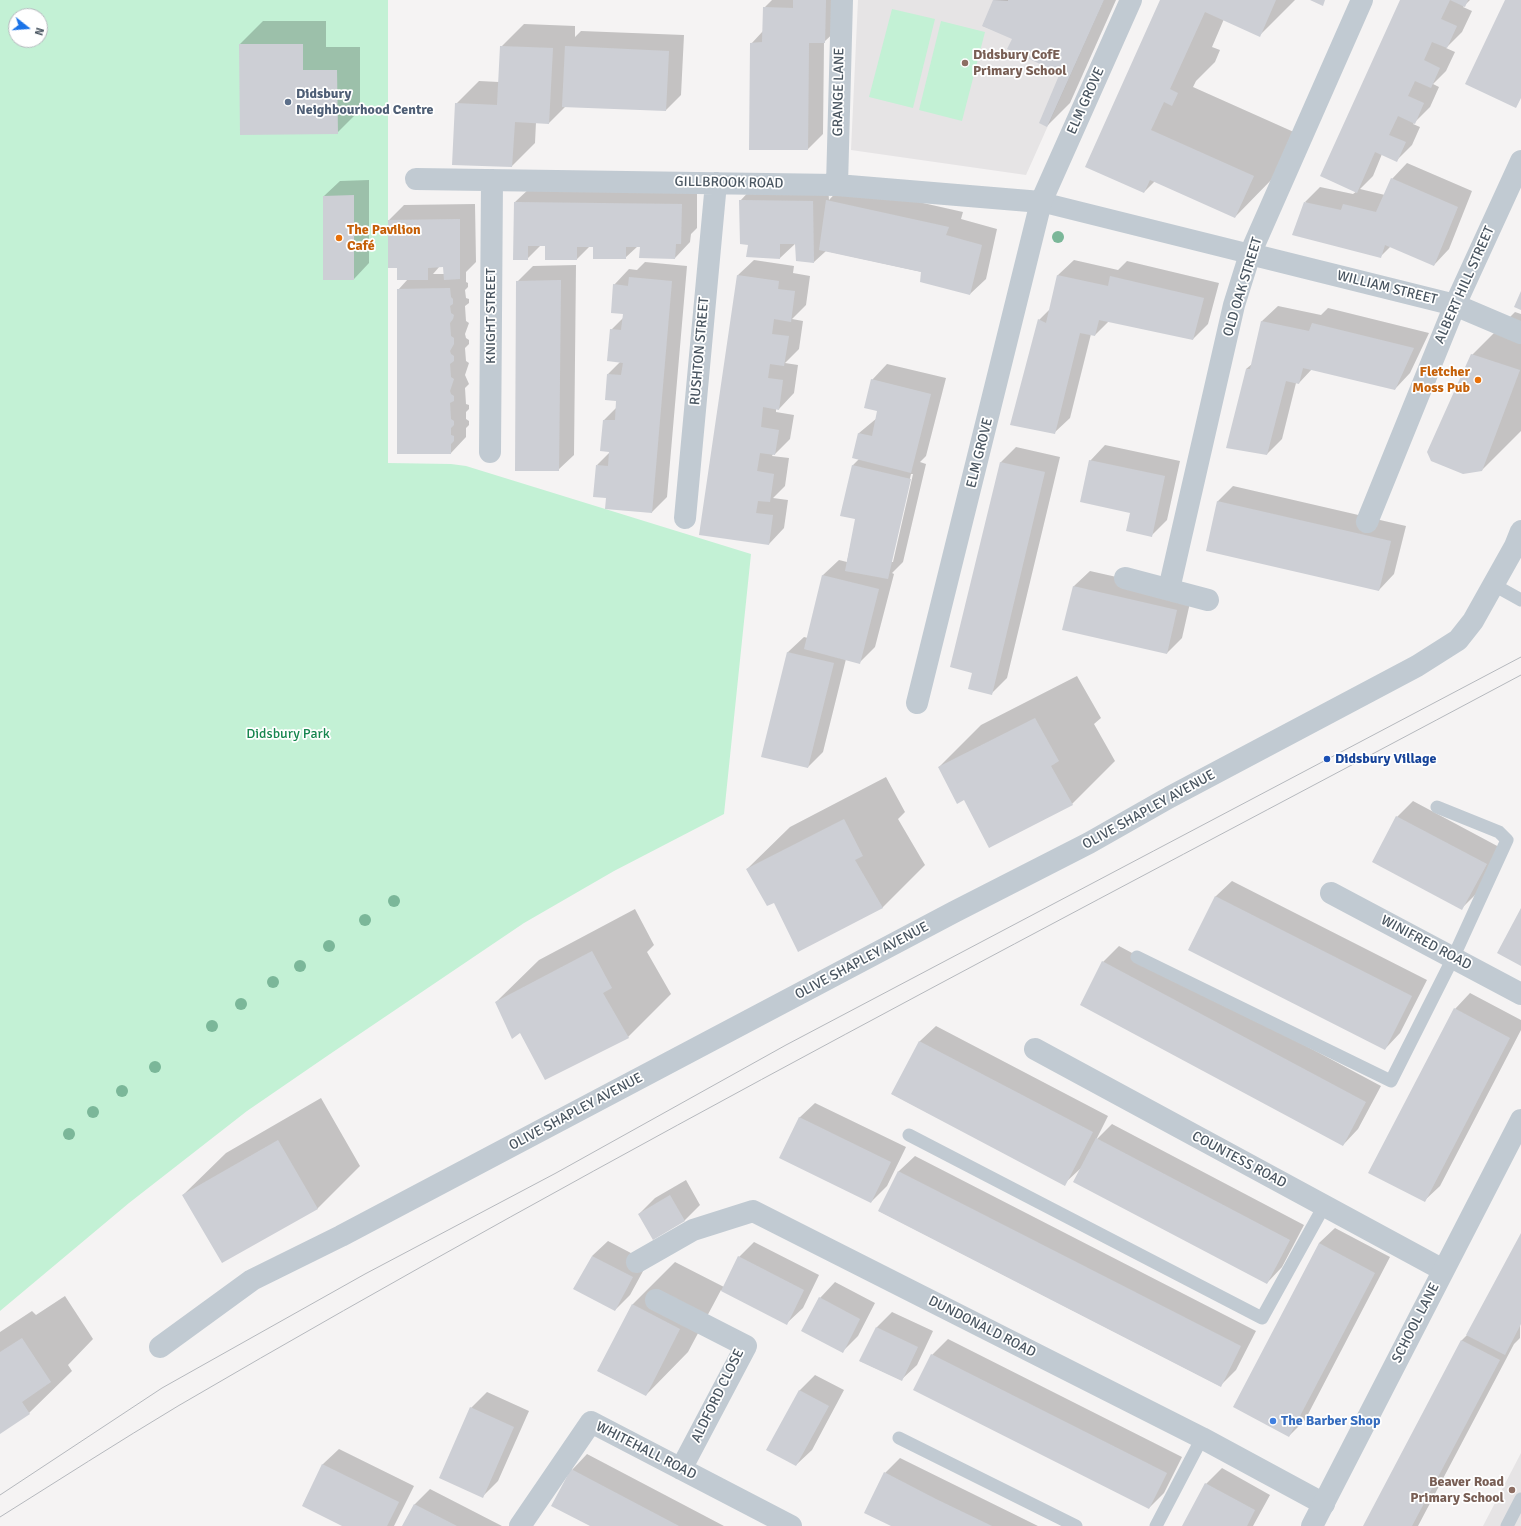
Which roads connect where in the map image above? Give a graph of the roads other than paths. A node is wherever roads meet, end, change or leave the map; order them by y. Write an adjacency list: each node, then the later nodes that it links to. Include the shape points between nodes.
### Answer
1 (842, 0): 8 (street, GRANGE LANE)
2 (1131, 0): 9 (street, ELM GROVE)
3 (1362, 0): 10 (street, OLD OAK STREET)
4 (1521, 161): 11 (street, ALBERT HILL STREET)
5 (416, 179): 6 (street, GILLBROOK ROAD)
6 (492, 180): 7 (street, GILLBROOK ROAD); 13 (street, KNIGHT STREET)
7 (716, 183): 8 (street, GILLBROOK ROAD); 14 (street, RUSHTON STREET)
8 (837, 185): 9 (street, GILLBROOK ROAD)
9 (1041, 202): 10 (street); 22 (street, ELM GROVE)
10 (1250, 254): 11 (street, WILLIAM STREET); 19 (street, OLD OAK STREET, via 1234,306)
11 (1455, 305): 12 (street, WILLIAM STREET); 15 (street, ALBERT HILL STREET)
12 (1521, 333)
13 (490, 452)
14 (685, 518)
15 (1367, 522)
16 (1521, 531): 18 (street, OLIVE SHAPLEY AVENUE)
17 (1125, 578): 19 (street)
18 (1494, 585): 21 (lane); 35 (street, OLIVE SHAPLEY AVENUE, via 1473,621 1458,640 1417,666 1177,793 1089,843 940,919 355,1229 252,1280)
19 (1169, 590): 20 (street)
20 (1208, 600)
21 (1521, 600)
22 (917, 703)
23 (1437, 807): 26 (lane, via 1499,832 1507,840)
24 (1331, 893): 26 (street, WINIFRED ROAD)
25 (1137, 957): 26 (lane, via 1391,1081)
26 (1453, 958): 27 (street, WINIFRED ROAD)
27 (1521, 994)
28 (1034, 1049): 31 (street, COUNTESS ROAD)
29 (1521, 1120): 33 (street, SCHOOL LANE)
30 (909, 1135): 31 (lane, via 1262,1318)
31 (1324, 1206): 33 (street, COUNTESS ROAD)
32 (637, 1262): 37 (street, DUNDONALD ROAD, via 693,1230 753,1211)
33 (1443, 1270): 40 (street, SCHOOL LANE)
34 (656, 1300): 38 (street, ALDFORD CLOSE, via 746,1346)
35 (160, 1347)
36 (898, 1438): 43 (lane)
37 (1202, 1438): 40 (street, DUNDONALD ROAD); 44 (lane)
38 (682, 1469): 41 (street, WHITEHALL ROAD, via 591,1422); 42 (street, WHITEHALL ROAD)
39 (1521, 1499): 46 (lane)
40 (1324, 1504): 45 (street, SCHOOL LANE)
41 (520, 1526)
42 (792, 1526)
43 (1076, 1526)
44 (1156, 1526)
45 (1312, 1526)
46 (1507, 1526)

